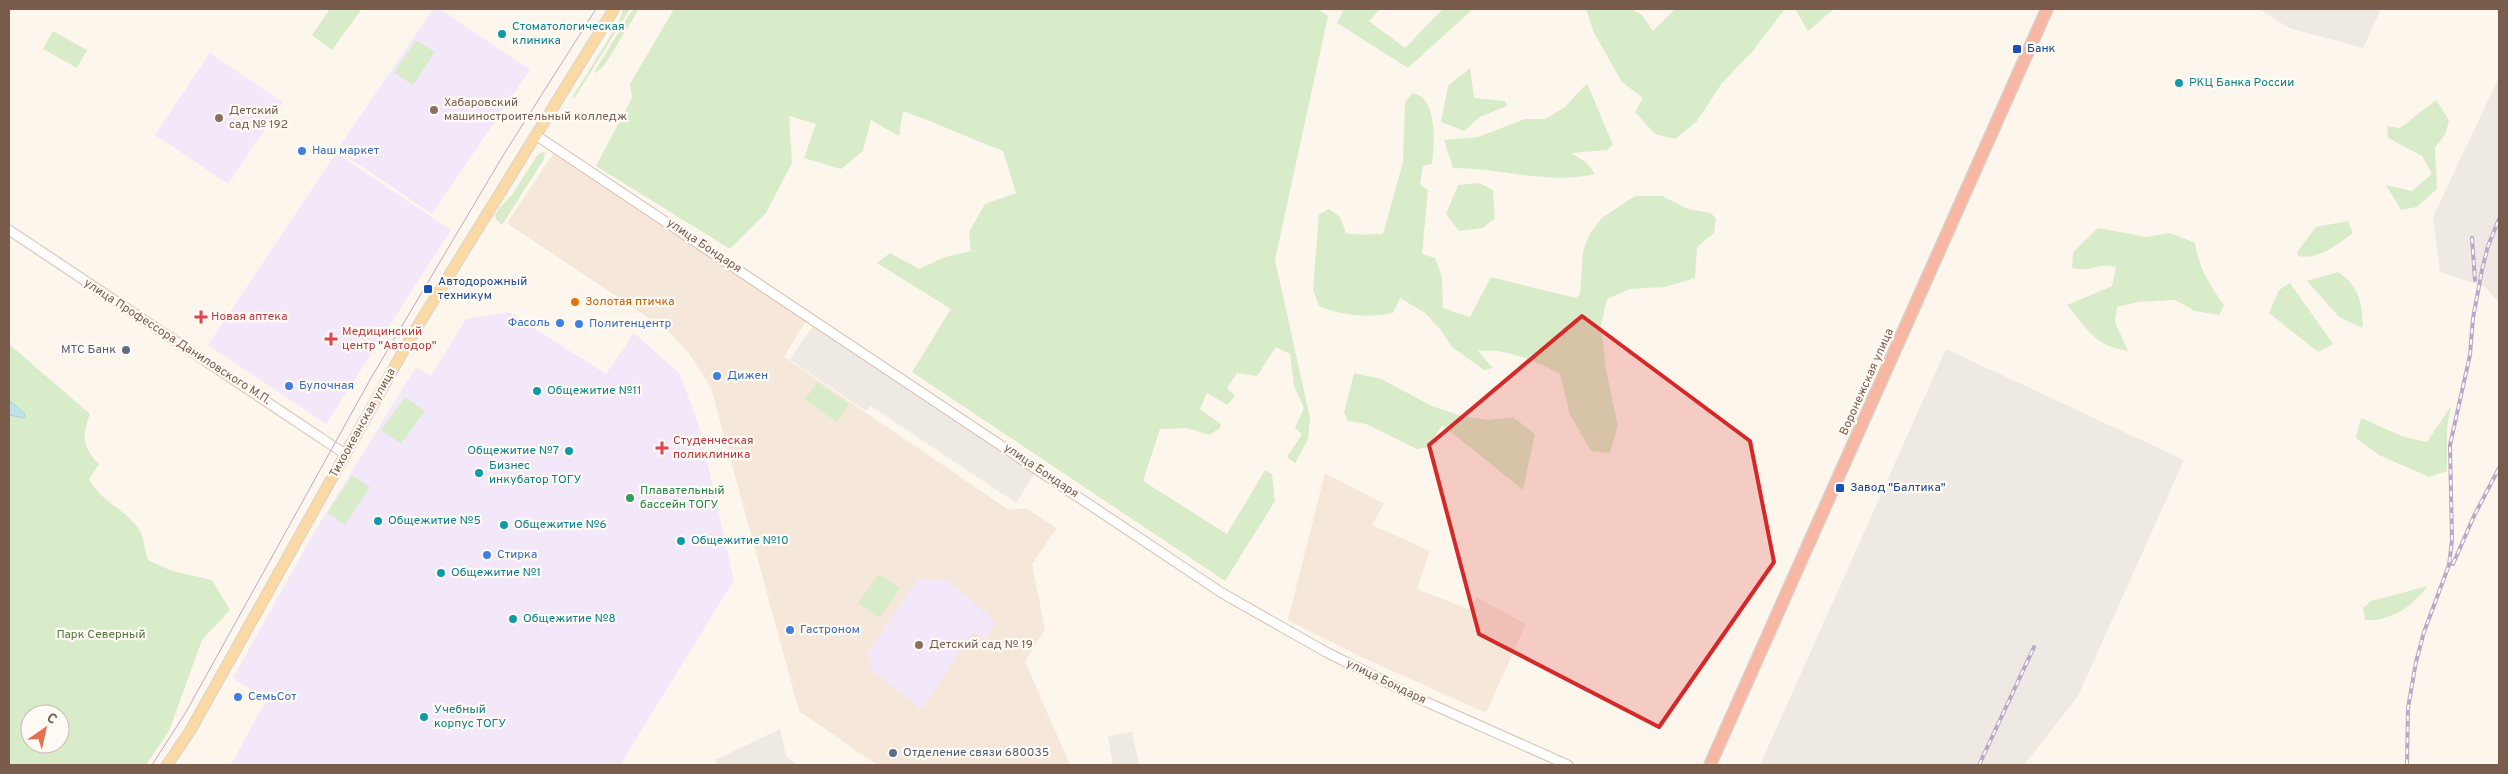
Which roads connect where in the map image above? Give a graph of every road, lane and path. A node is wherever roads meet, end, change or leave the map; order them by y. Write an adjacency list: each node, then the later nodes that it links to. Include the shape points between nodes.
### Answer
1 (614, 9): 3 (main road, Тихоокеанская улица)
2 (2047, 9): 8 (highway, Воронежская улица)
3 (537, 136): 5 (main road, Тихоокеанская улица, via 414,332); 7 (main road, улица Бондаря, via 1222,593 1326,652 1422,700)
4 (9, 230): 5 (main road, улица Профессора Даниловского М.П.)
5 (345, 454): 6 (main road, Тихоокеанская улица, via 190,731)
6 (167, 765)
7 (1568, 765)
8 (1710, 765)

